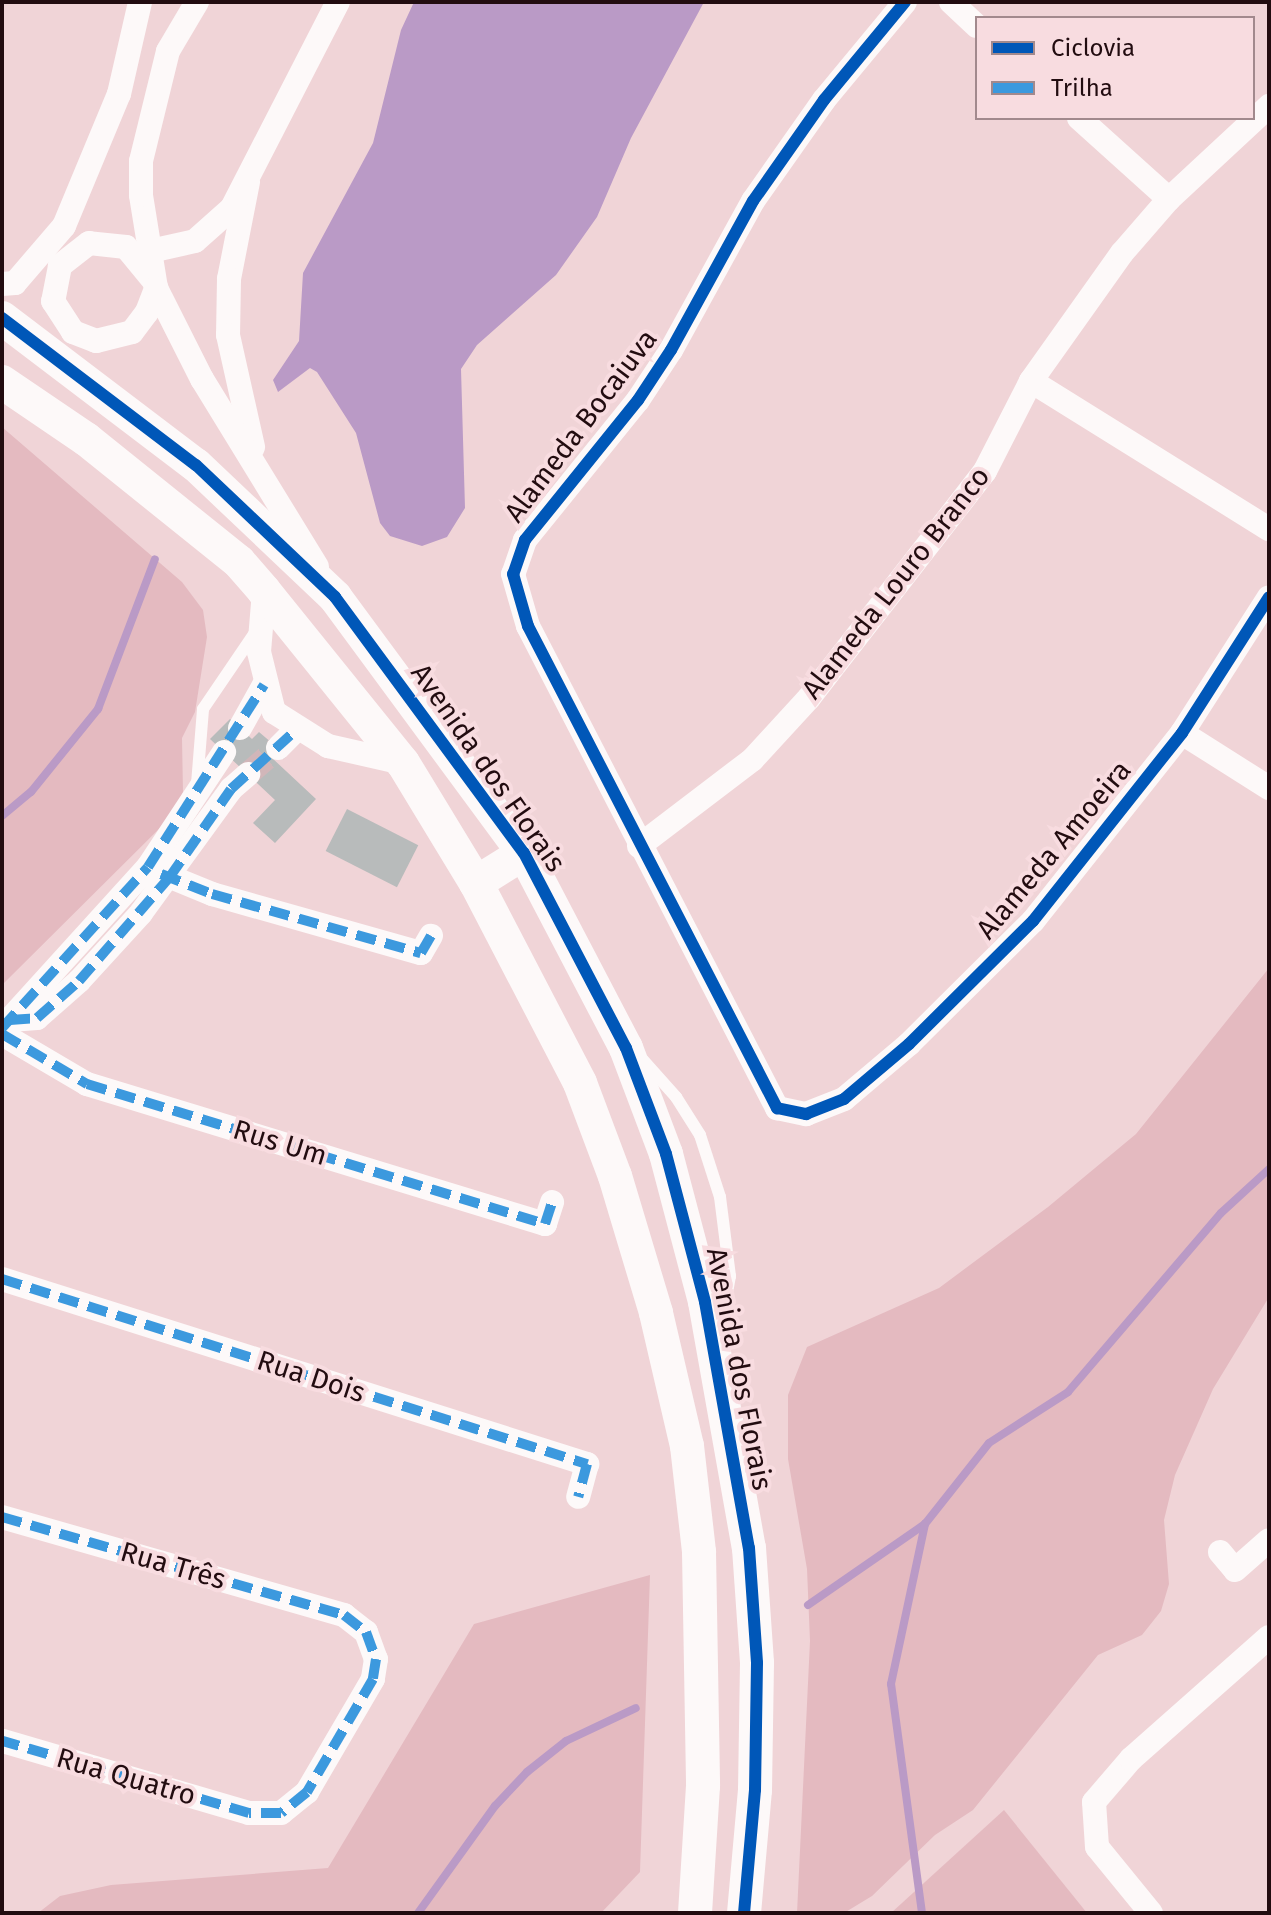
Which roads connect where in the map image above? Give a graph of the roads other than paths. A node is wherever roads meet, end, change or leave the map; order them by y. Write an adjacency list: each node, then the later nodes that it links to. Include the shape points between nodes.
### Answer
1 (140, 2): 9 (street)
2 (197, 2): 10 (street, via 168,51)
3 (331, 2): 8 (street)
4 (338, 2): 8 (street)
5 (905, 2): 39 (street, Alameda Bocaiuva, via 832,89 753,201 654,375 525,540 515,562 513,584 528,626)
6 (951, 2): 7 (street)
7 (975, 24)
8 (328, 27): 13 (street)
9 (119, 94): 10 (street); 15 (street)
10 (152, 110): 17 (street, via 141,195)
11 (1081, 120): 14 (street)
12 (1254, 120): 14 (street, Alameda Louro Branco)
13 (248, 182): 16 (street, via 222,218); 19 (street)
14 (1169, 199): 23 (street, Alameda Louro Branco, via 1071,319)
15 (64, 226): 18 (street); 20 (street)
16 (183, 246): 17 (street); 19 (street, via 209,252)
17 (144, 253): 18 (street, via 114,242 89,243); 21 (street)
18 (60, 266): 20 (street); 21 (street, via 52,289 57,313 73,332 96,341 132,332 147,312)
19 (229, 279): 25 (street, via 228,335 248,433)
20 (9, 284)
21 (155, 284): 25 (street, via 202,379)
22 (2, 318): 28 (street, Avenida dos Florais, via 196,465)
23 (1031, 381): 26 (street); 39 (street, Alameda Louro Branco, via 985,471 809,698 752,760)
24 (2, 382): 27 (street, via 98,448 239,562)
25 (288, 520): 28 (street)
26 (1269, 529)
27 (264, 591): 30 (street); 36 (street)
28 (335, 597): 40 (street, Avenida dos Florais)
29 (1269, 597): 34 (street, Alameda Amoeira)
30 (258, 628): 31 (street); 38 (lane, via 203,709)
31 (264, 685): 32 (street); 33 (street, via 274,712)
32 (240, 728)
33 (296, 730): 35 (street); 36 (street, via 328,746)
34 (1182, 733): 37 (street); 45 (street, Alameda Amoeira, via 1033,921 909,1044 844,1099 806,1114)
35 (278, 748)
36 (403, 763): 42 (street)
37 (1269, 788)
38 (197, 792): 41 (street); 41 (street, via 218,761 239,782)
39 (639, 846): 45 (street, Alameda Bocaiuva, via 766,1095 777,1108)
40 (524, 853): 42 (street); 56 (street, Avenida dos Florais, via 618,1031 666,1154 715,1356 749,1548 757,1663 755,1790)
41 (159, 873): 43 (street, via 421,953); 44 (street, via 26,998); 44 (street, via 63,997 37,1018)
42 (476, 883): 55 (street, via 580,1083 610,1163 656,1313 687,1446 699,1552 703,1786)
43 (431, 936)
44 (5, 1027): 46 (street, Rus Um, via 87,1084 545,1224)
45 (792, 1113)
46 (552, 1202)
47 (2, 1279): 48 (street, Rua Dois, via 587,1464)
48 (578, 1497)
49 (2, 1517): 54 (street, Rua Três, via 344,1615 360,1625 373,1645 373,1679 299,1801 281,1813)
50 (1269, 1540): 51 (street, via 1235,1570)
51 (1220, 1552)
52 (1269, 1637): 57 (street, via 1131,1759 1094,1802 1097,1847)
53 (2, 1741): 54 (street, Rua Quatro)
54 (249, 1813)
55 (695, 1913)
56 (744, 1913)
57 (1151, 1913)

